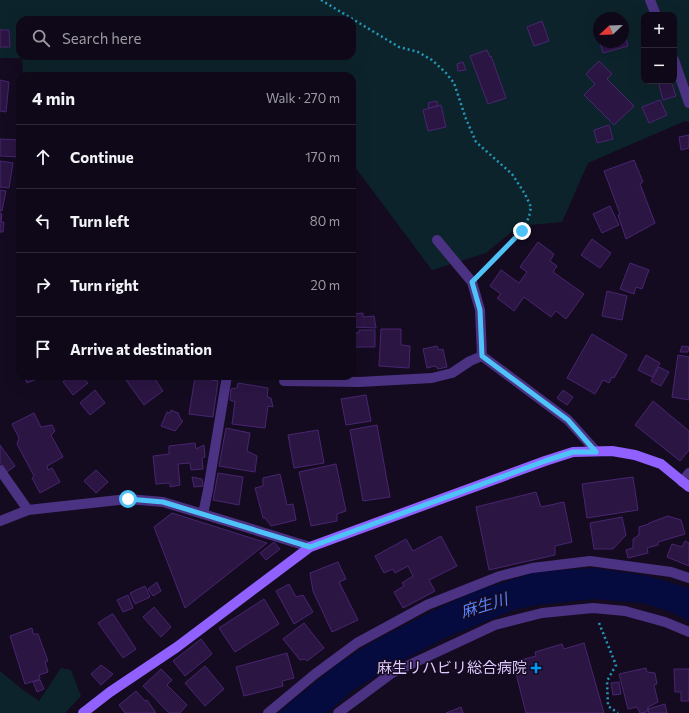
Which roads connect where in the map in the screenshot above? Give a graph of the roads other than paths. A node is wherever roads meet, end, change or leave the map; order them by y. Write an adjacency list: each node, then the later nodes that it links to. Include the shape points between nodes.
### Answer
1 (650, 0): 2 (street)
2 (655, 12)
3 (677, 68): 4 (street)
4 (689, 102)
5 (437, 240): 6 (street, via 472,282 480,310)
6 (482, 356): 8 (street, via 452,373 432,378 359,382); 9 (street, via 568,420)
7 (225, 380): 14 (street)
8 (284, 381)
9 (596, 452): 12 (street, via 612,451 635,455 661,464); 16 (street, via 573,452 545,461)
10 (0, 470): 13 (street)
11 (689, 473): 12 (street)
12 (686, 484)
13 (28, 510): 14 (street, via 128,499 163,502); 15 (street)
14 (203, 514): 16 (street)
15 (0, 521)
16 (310, 547): 19 (street, via 177,647)
17 (689, 578): 20 (street, via 664,571 590,561 532,568 500,576 427,606 357,643)
18 (689, 632): 21 (street, via 625,611 593,608 542,613 495,625 392,673)
19 (83, 713)
20 (268, 713)
21 (338, 713)

